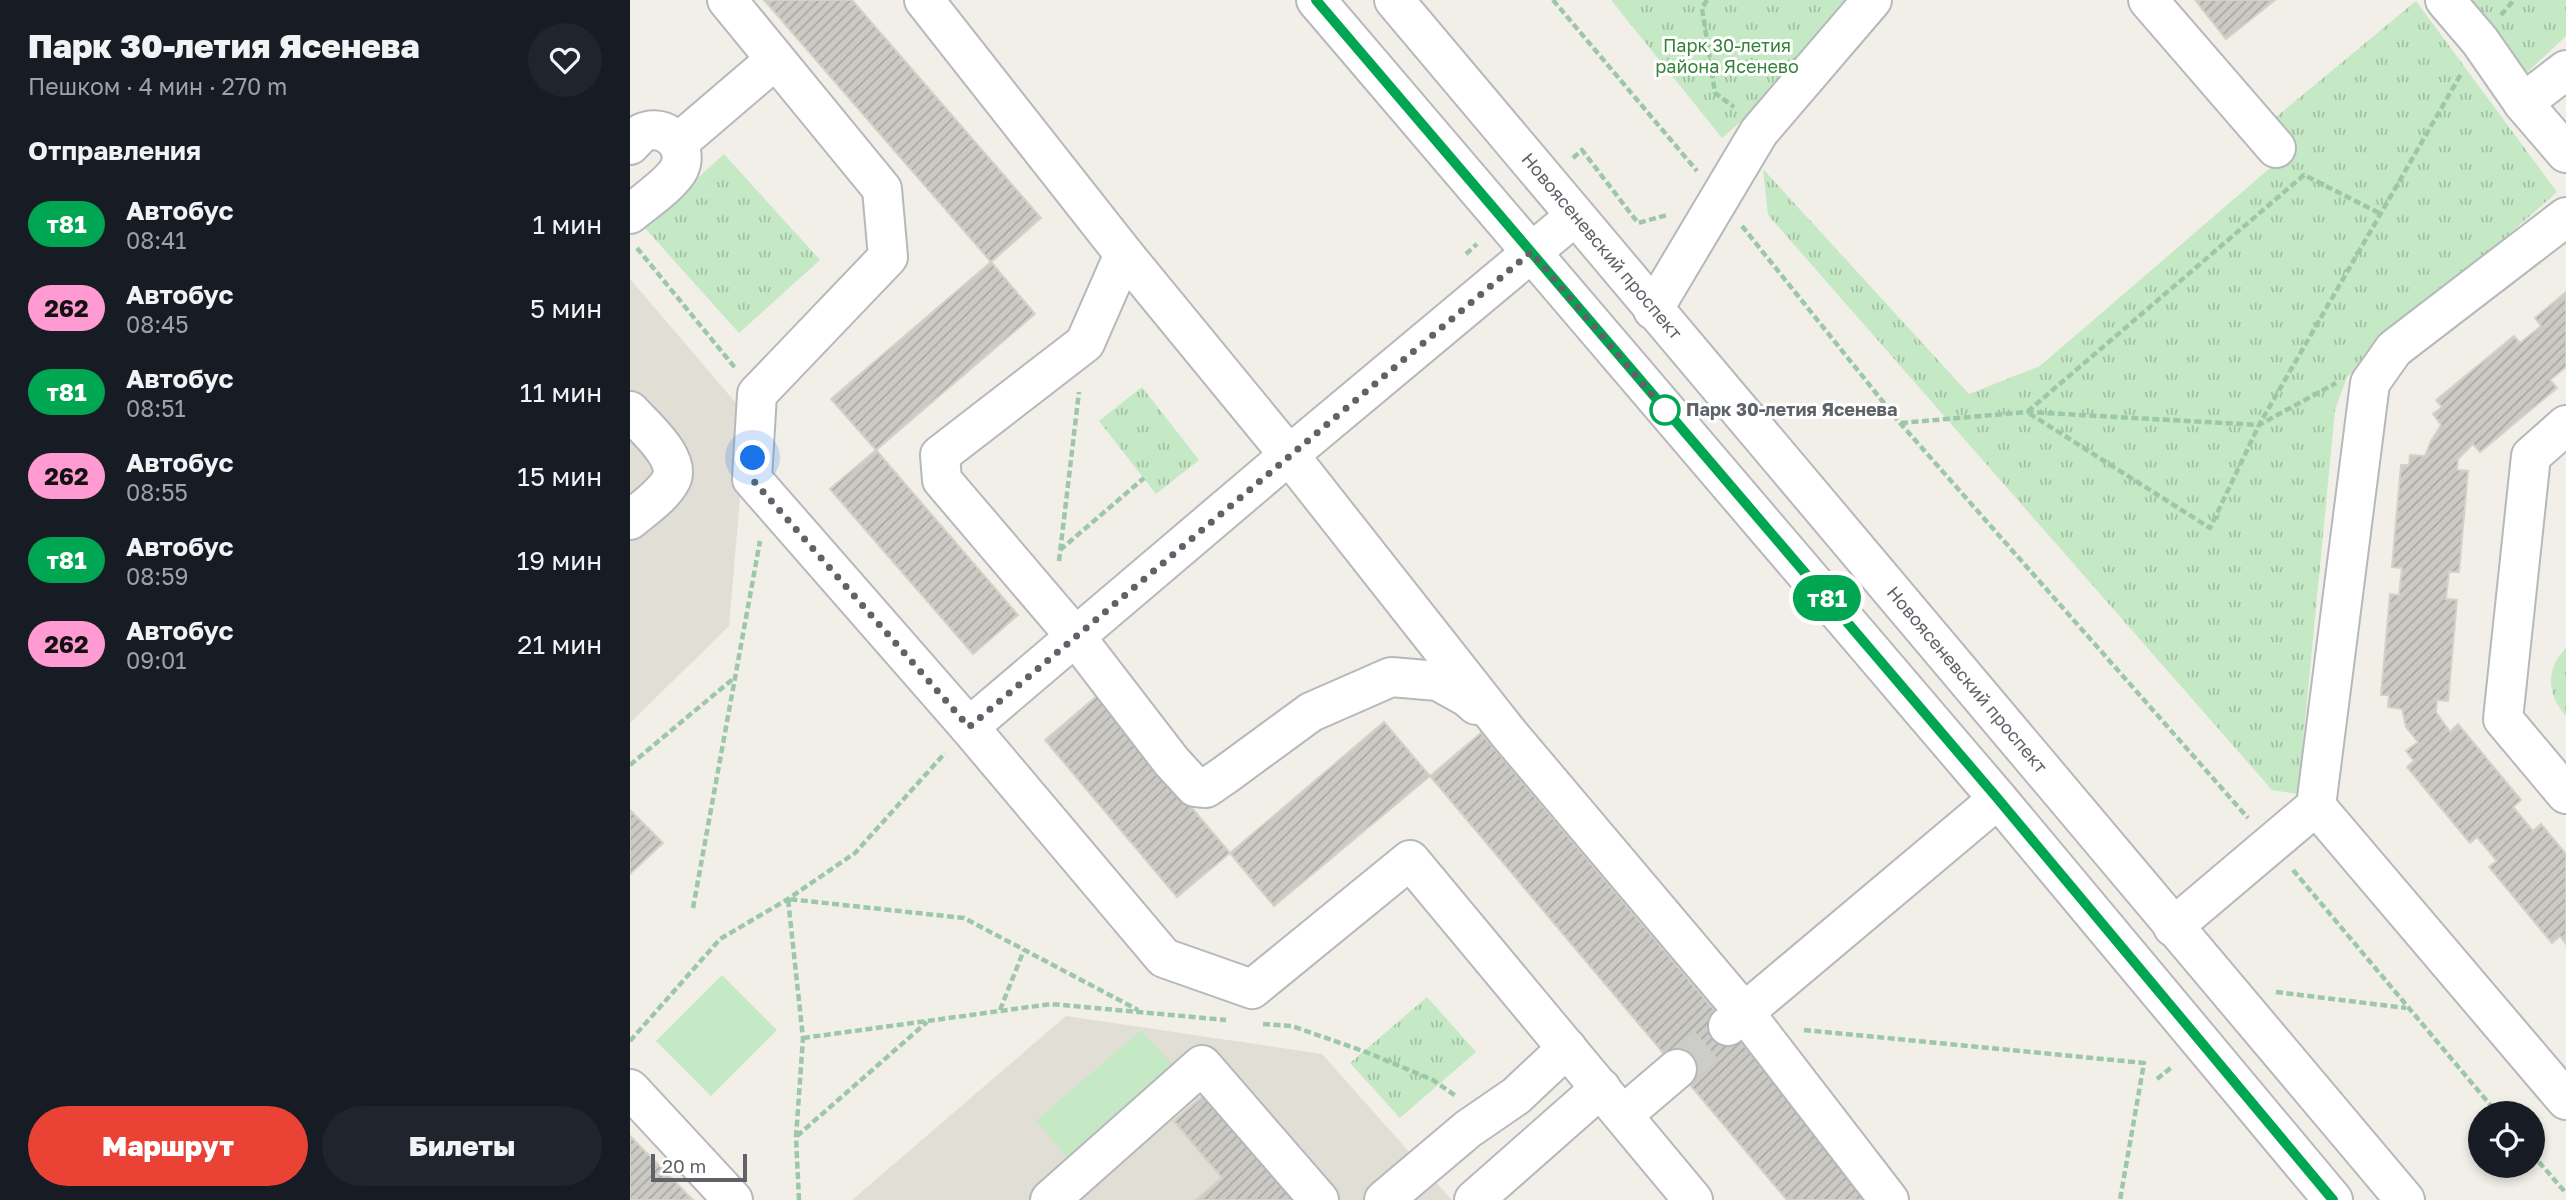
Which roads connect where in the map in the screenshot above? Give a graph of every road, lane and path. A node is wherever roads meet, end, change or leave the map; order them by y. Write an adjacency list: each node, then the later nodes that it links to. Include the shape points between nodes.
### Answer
1 (727, 0): 11 (street)
2 (924, 0): 27 (street)
3 (1316, 0): 26 (street)
4 (1394, 0): 23 (street, Новоясеневский проспект)
5 (1553, 0): 20 (path)
6 (1707, 0): 14 (path, via 1702,8 1715,93)
7 (1872, 0): 14 (street)
8 (2148, 0): 17 (street)
9 (2445, 0): 10 (street)
10 (2480, 41): 13 (street); 21 (path)
11 (775, 60): 15 (street); 31 (street, via 882,189 888,257)
12 (2566, 70): 13 (street)
13 (2523, 103): 19 (street)
14 (1759, 132): 20 (street)
15 (678, 143): 16 (street, via 668,133 655,130); 22 (street, via 679,169)
16 (630, 145)
17 (2276, 148)
18 (1582, 150): 20 (path, via 1638,223)
19 (2566, 152)
20 (1721, 200): 28 (street); 34 (path)
21 (2379, 213): 33 (path, via 2304,175); 35 (path)
22 (630, 214)
23 (1574, 217): 26 (street); 28 (street, Новоясеневский проспект)
24 (2566, 217): 30 (street, via 2395,349)
25 (630, 240): 31 (path)
26 (1531, 252): 37 (street); 48 (street)
27 (1124, 254): 29 (street); 37 (street)
28 (1653, 310): 53 (street, Новоясеневский проспект)
29 (1085, 343): 41 (path); 42 (street, via 940,455 942,480)
30 (2370, 383): 35 (path, via 2347,377); 49 (street)
31 (757, 394): 39 (street, via 752,479)
32 (630, 411): 40 (street, via 672,458 674,471 665,489)
33 (2027, 412): 34 (path); 35 (path); 35 (path, via 2210,528)
34 (1900, 424): 50 (path)
35 (2259, 425)
36 (2566, 425): 47 (street, via 2531,456 2503,719)
37 (1289, 455): 42 (street); 45 (street)
38 (1144, 478): 41 (path)
39 (768, 497): 43 (path); 44 (street)
40 (630, 520)
41 (1060, 551): 42 (path)
42 (1064, 623): 44 (street); 45 (street, via 1195,787 1206,788 1311,712 1391,677 1438,681 1467,697)
43 (735, 677): 46 (path); 52 (path)
44 (969, 727): 51 (path, via 855,853); 65 (street, via 1164,958 1252,989 1410,860)
45 (1509, 734): 61 (street)
46 (630, 765)
47 (2566, 794)
48 (1998, 799): 61 (street); 76 (street)
49 (2316, 806): 50 (street); 70 (street)
50 (2271, 844): 53 (street); 56 (path)
51 (788, 899): 54 (path, via 964,918); 63 (path); 64 (path, via 720,939)
52 (693, 908)
53 (2173, 927): 73 (street, Новоясеневский проспект)
54 (1024, 950): 57 (path); 58 (path)
55 (2274, 992): 56 (path)
56 (2407, 1008): 72 (path)
57 (1000, 1011): 58 (path, via 1051,1004); 59 (path)
58 (1142, 1012): 60 (path)
59 (929, 1021): 63 (path); 75 (path)
60 (1237, 1021)
61 (1742, 1021): 86 (street); 87 (path, via 2144,1063)
62 (1251, 1022): 74 (path, via 1292,1026 1366,1052 1433,1080)
63 (803, 1038): 75 (path)
64 (630, 1041)
65 (1567, 1048): 71 (street); 74 (street, via 1516,1096)
66 (2173, 1066): 68 (path)
67 (1677, 1069): 71 (street)
68 (2157, 1079)
69 (630, 1089): 79 (street)
70 (2566, 1100)
71 (1612, 1101): 84 (street); 85 (street)
72 (2487, 1101)
73 (2323, 1102): 76 (street, via 2330,1122 2320,1141 2300,1147); 89 (street, Новоясеневский проспект)
74 (1485, 1117): 83 (street)
75 (796, 1136): 80 (path)
76 (2281, 1138): 88 (street)
77 (2545, 1169): 78 (path)
78 (2566, 1194)
79 (733, 1200)
80 (799, 1200)
81 (1050, 1200): 82 (street, via 1202,1065)
82 (1319, 1200)
83 (1384, 1200)
84 (1474, 1200)
85 (1693, 1200)
86 (1889, 1200)
87 (2120, 1200)
88 (2333, 1200)
89 (2405, 1200)

